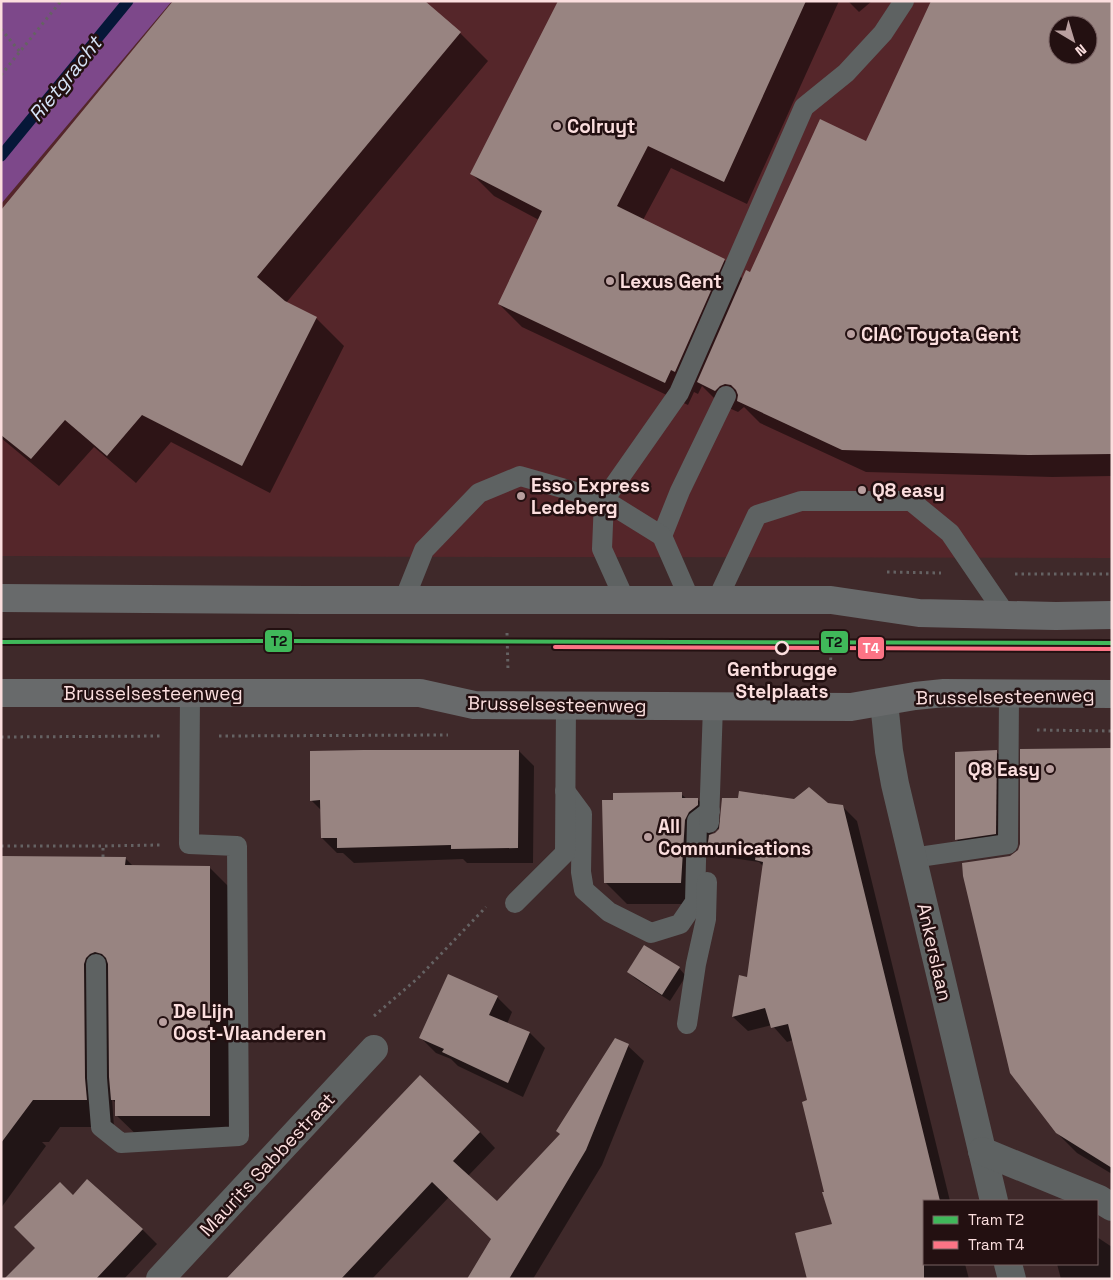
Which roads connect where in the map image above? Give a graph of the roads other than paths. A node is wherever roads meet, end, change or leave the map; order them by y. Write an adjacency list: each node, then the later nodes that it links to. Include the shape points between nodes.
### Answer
1 (904, 1): 3 (lane, via 883,33 846,73 804,106 679,393)
2 (726, 396): 4 (lane)
3 (604, 500): 4 (lane); 6 (lane, via 520,476 478,493 424,550); 7 (lane, via 602,549)
4 (662, 536): 8 (lane)
5 (1, 598): 6 (main road)
6 (404, 600): 7 (main road)
7 (625, 600): 8 (main road)
8 (690, 600): 9 (main road)
9 (717, 600): 10 (main road, via 830,600 919,613); 10 (lane, via 757,515 801,501 911,501 950,533)
10 (1006, 615): 11 (main road)
11 (1112, 615)
12 (1, 693): 13 (main road, Brusselsesteenweg)
13 (190, 693): 17 (main road, Brusselsesteenweg, via 420,693 474,704); 23 (lane, via 189,844 237,846 239,1136 121,1143 102,1127 96,1078)
14 (1009, 693): 15 (main road, Brusselsesteenweg); 16 (main road, Brusselsesteenweg, via 944,693); 21 (lane, via 1008,844)
15 (1112, 694)
16 (884, 702): 18 (main road, Brusselsesteenweg, via 851,707); 21 (street, Ankerslaan, via 894,776)
17 (566, 705): 18 (main road, Brusselsesteenweg); 19 (lane)
18 (713, 706): 20 (lane)
19 (565, 791): 20 (lane, via 582,814 584,890 609,912 651,933 680,924 695,902 697,821); 22 (lane, via 564,852)
20 (710, 811): 24 (lane, via 706,918)
21 (912, 858): 26 (street, Ankerslaan)
22 (515, 903)
23 (96, 964)
24 (687, 1024)
25 (374, 1049): 30 (street, Maurits Sabbestraat)
26 (982, 1151): 27 (street, Ankerslaan); 28 (street)
27 (994, 1200)
28 (1112, 1207)
29 (1008, 1265): 31 (street)
30 (160, 1279)
31 (1012, 1279)

